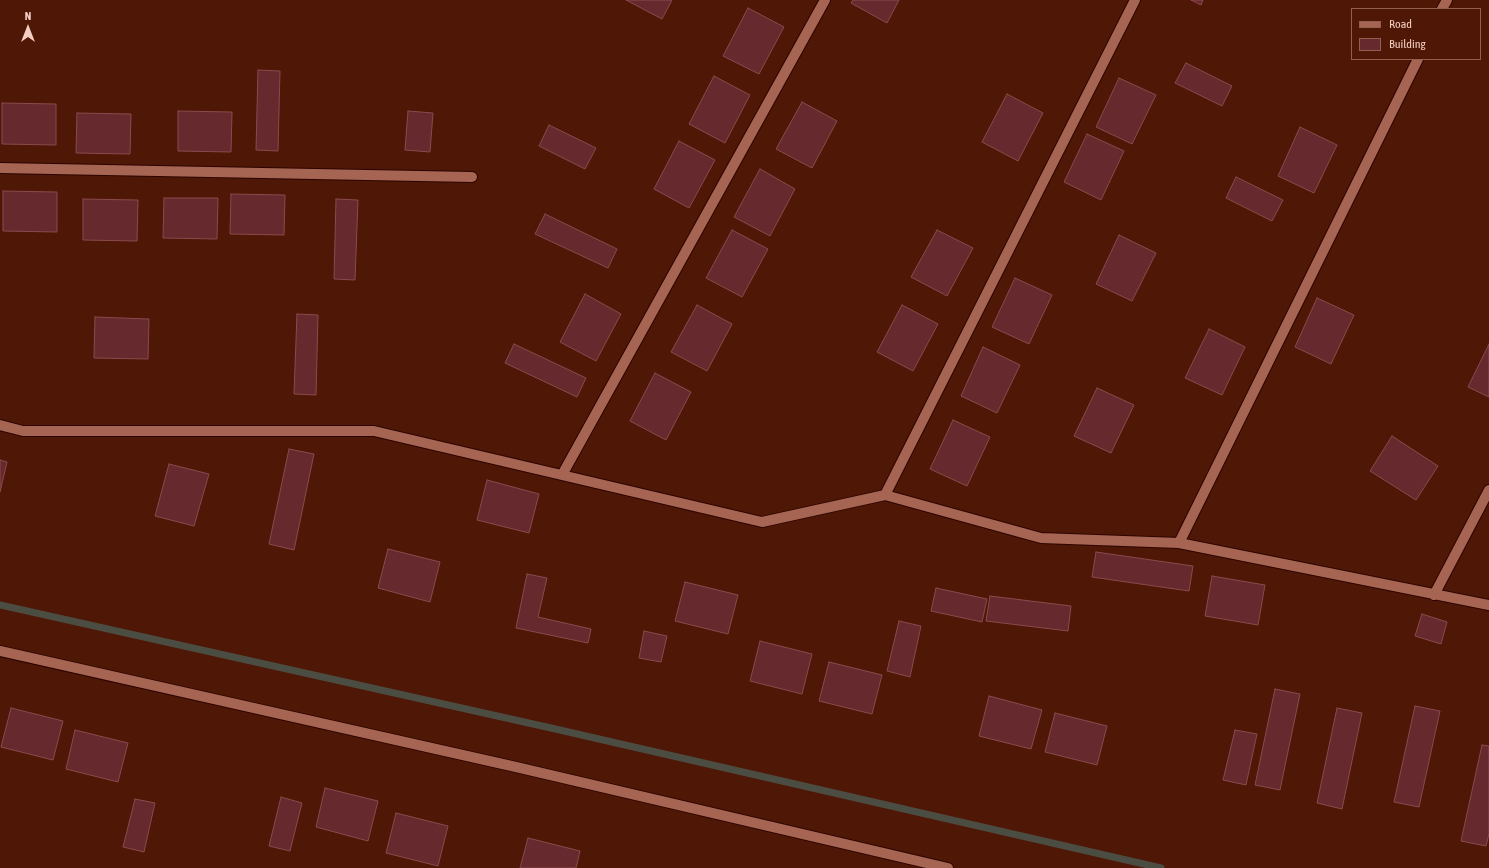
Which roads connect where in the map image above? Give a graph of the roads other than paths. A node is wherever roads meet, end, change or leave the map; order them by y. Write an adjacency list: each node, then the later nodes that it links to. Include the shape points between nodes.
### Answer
1 (825, 0): 7 (street)
2 (1135, 0): 9 (street)
3 (1418, 60): 10 (street)
4 (0, 168): 5 (street)
5 (472, 177)
6 (0, 425): 7 (street, via 23,431 374,431)
7 (562, 475): 9 (street, via 762,522)
8 (1489, 490): 11 (street)
9 (885, 495): 10 (street, via 1041,538)
10 (1179, 543): 11 (street)
11 (1434, 594): 12 (street)
12 (1489, 605)
13 (0, 651): 14 (street, via 516,767)
14 (948, 868)

